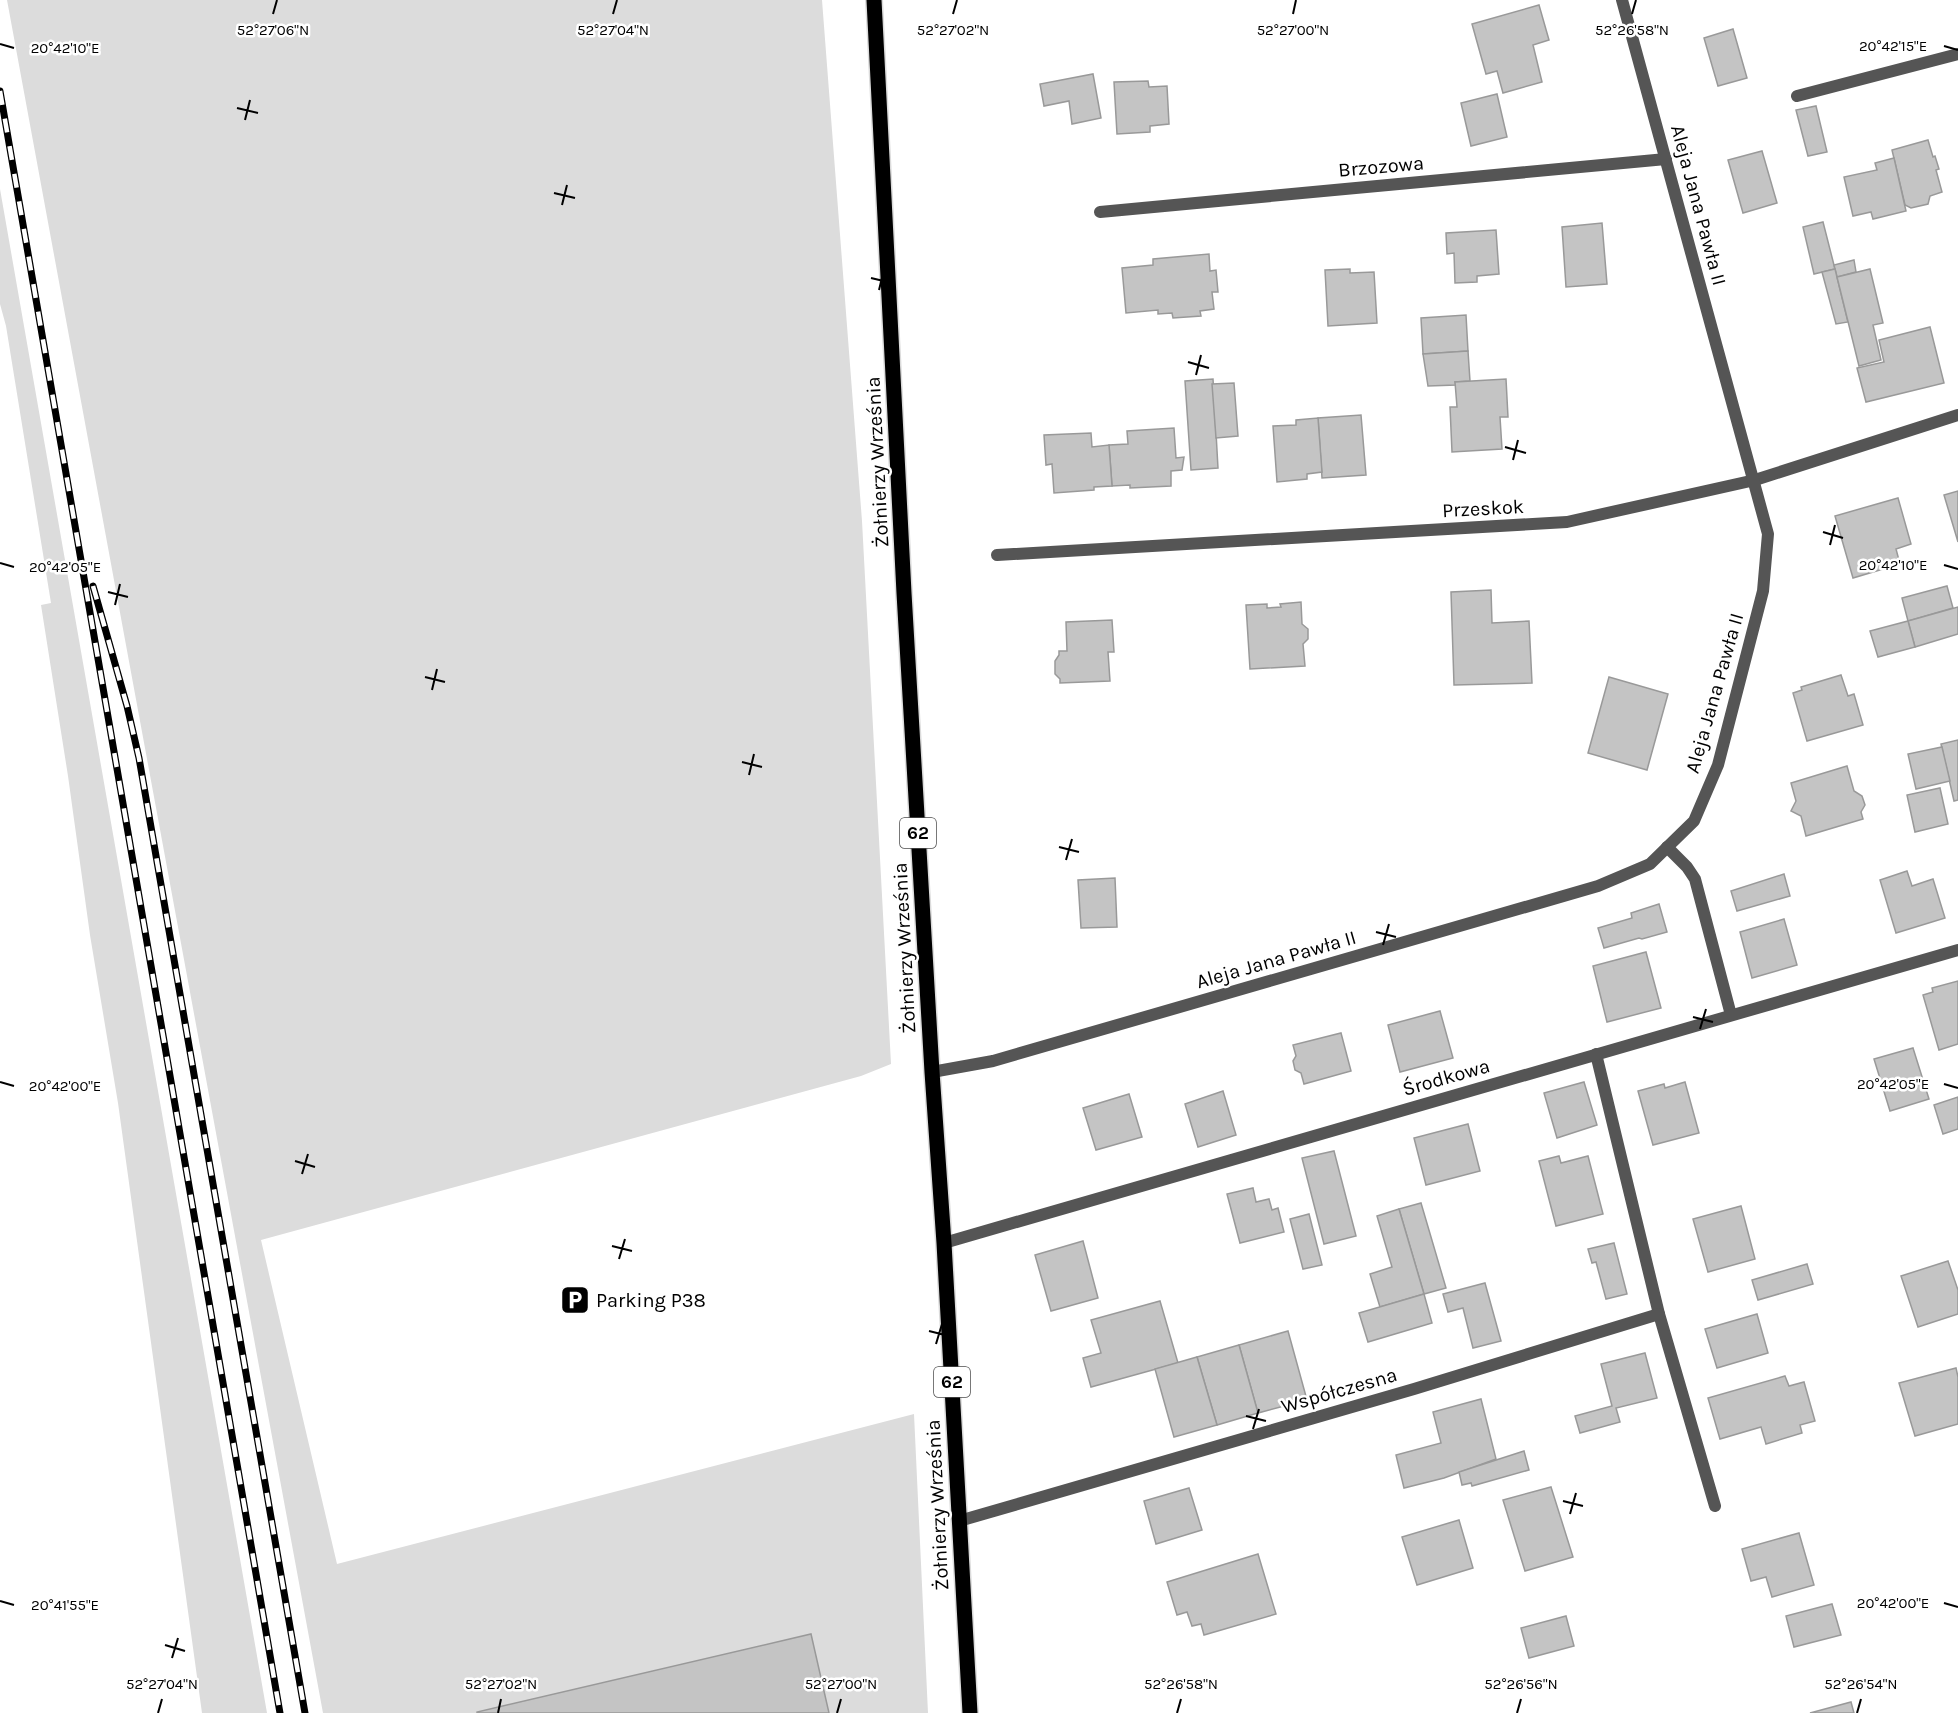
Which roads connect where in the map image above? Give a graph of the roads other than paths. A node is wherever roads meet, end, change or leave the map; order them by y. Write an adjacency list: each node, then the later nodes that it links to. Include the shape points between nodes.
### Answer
1 (874, 0): 14 (main road, Żołnierzy Września / 62)
2 (1622, 0): 5 (street, Aleja Jana Pawła II)
3 (1958, 54): 4 (street)
4 (1797, 96)
5 (1666, 159): 6 (street, Brzozowa); 8 (street, Aleja Jana Pawła II)
6 (1100, 212)
7 (1958, 415): 8 (street, Przeskok)
8 (1755, 480): 9 (street, Przeskok, via 1568,522); 10 (street, Aleja Jana Pawła II, via 1768,534 1763,591 1718,765 1694,821)
9 (997, 555)
10 (1667, 847): 12 (street, via 1695,879); 14 (street, Aleja Jana Pawła II, via 1650,864 1599,886 993,1061)
11 (1958, 950): 12 (street, Środkowa)
12 (1731, 1015): 13 (street, Środkowa)
13 (1596, 1054): 15 (street, Środkowa); 16 (street)
14 (932, 1072): 15 (main road, Żołnierzy Września / 62)
15 (944, 1243): 18 (main road, Żołnierzy Września / 62)
16 (1659, 1314): 17 (street); 18 (street, Współczesna)
17 (1715, 1506)
18 (959, 1521): 19 (main road, Żołnierzy Września / 62)
19 (970, 1713)

